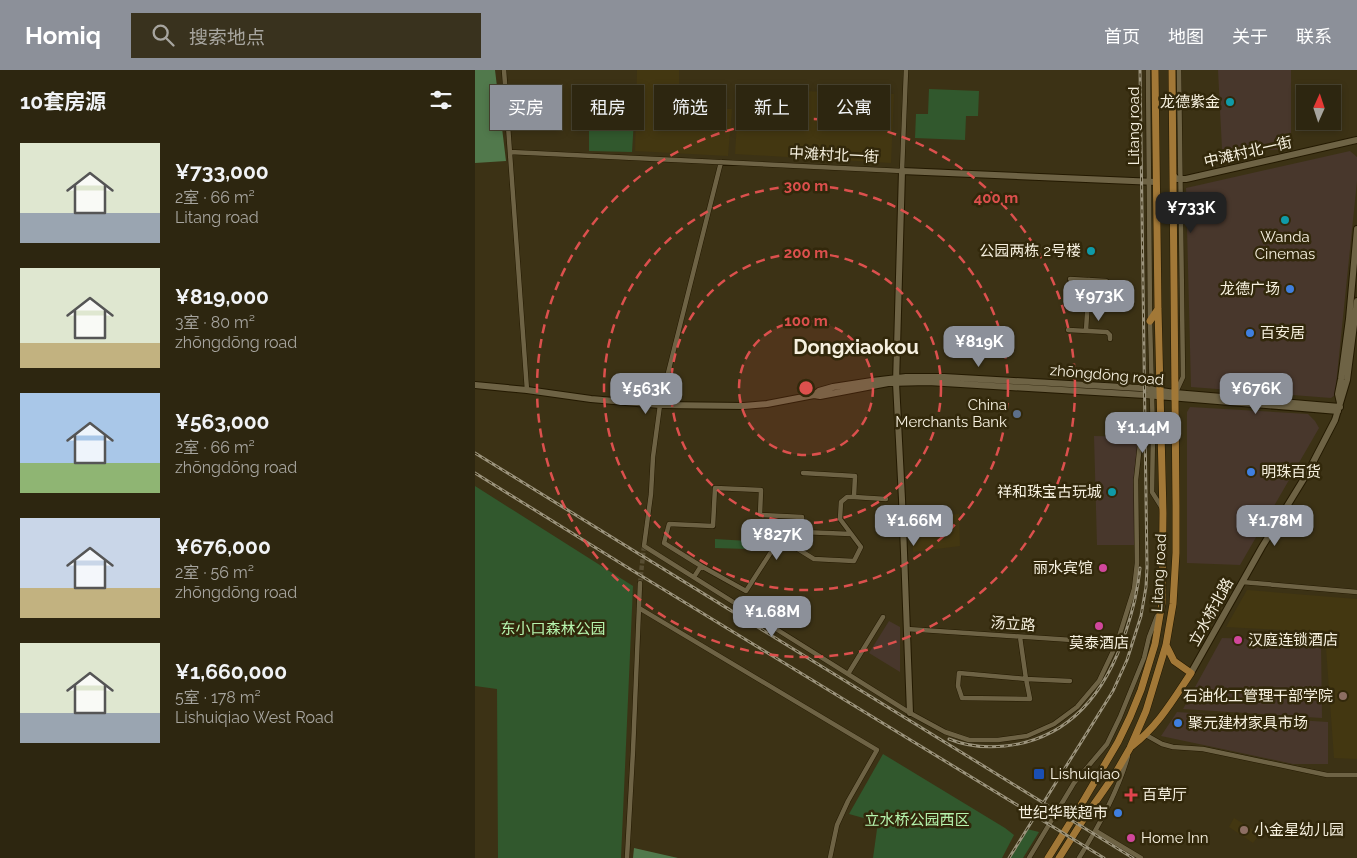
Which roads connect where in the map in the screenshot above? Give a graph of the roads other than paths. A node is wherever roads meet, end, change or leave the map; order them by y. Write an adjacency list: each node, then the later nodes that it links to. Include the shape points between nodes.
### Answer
1 (504, 70): 10 (street)
2 (906, 70): 12 (street)
3 (1148, 70): 7 (street, Litang road)
4 (1155, 70): 7 (main road, Litang road)
5 (1172, 70): 13 (main road, Litang road)
6 (1179, 70): 13 (street, Litang road)
7 (1152, 110): 14 (street, Litang road); 15 (main road, Litang road)
8 (1357, 140): 13 (street, 中滩村北一街)
9 (1357, 144): 13 (street, 中滩村北一街)
10 (510, 152): 11 (street, 中滩村北一街); 30 (street)
11 (721, 162): 12 (street, 中滩村北一街); 34 (street)
12 (902, 170): 14 (street, 中滩村北一街); 28 (street)
13 (1177, 181): 33 (main road, Litang road)
14 (1148, 182): 15 (street, 中滩村北一街); 24 (street, Litang road)
15 (1156, 182): 23 (main road, Litang road)
16 (1357, 229): 35 (street, 立水桥北路)
17 (1070, 279): 18 (street)
18 (1089, 280): 19 (street); 22 (street)
19 (1106, 281)
20 (1357, 302): 35 (street, 立水桥北路, via 1347,380)
21 (1069, 303): 22 (street)
22 (1087, 304): 26 (street)
23 (1158, 308): 24 (main road); 32 (main road, Litang road)
24 (1150, 321): 31 (street, Litang road)
25 (1068, 330): 26 (street)
26 (1086, 331): 27 (street, via 1107,332)
27 (1110, 339)
28 (896, 380): 31 (street, zhōngdōng road); 34 (street, zhōngdōng road, via 767,404); 50 (street)
29 (475, 385): 30 (street, zhōngdōng road)
30 (527, 390): 34 (street, zhōngdōng road)
31 (1152, 392): 32 (street, zhōngdōng road); 36 (street, Litang road)
32 (1160, 393): 33 (street, zhōngdōng road); 40 (main road, Litang road)
33 (1175, 396): 35 (street, zhōngdōng road); 53 (main road, Litang road, via 1175,569)
34 (660, 405): 43 (street, via 644,546)
35 (1339, 409): 44 (street, 立水桥北路, via 1317,456)
36 (1153, 434): 40 (street, Litang road, via 1152,492); 52 (street, via 1141,436 1136,480 1135,589)
37 (803, 473): 38 (street, via 855,476)
38 (854, 497): 39 (street); 41 (street, via 847,497 841,502 840,519)
39 (887, 499)
40 (1163, 510): 47 (main road, Litang road)
41 (851, 534): 42 (street, via 861,547 854,561 814,559 780,538 746,590); 42 (street, via 802,532 802,517 760,515 761,490 715,488 713,526 669,524 664,543)
42 (701, 566): 43 (street)
43 (694, 577): 55 (street)
44 (1242, 582): 46 (street); 54 (street, 立水桥北路)
45 (640, 583): 48 (street)
46 (1357, 592)
47 (1162, 603): 65 (street, Litang road, via 1144,658 1107,744 1074,783); 66 (main road, Litang road, via 1155,644 1130,717)
48 (639, 608): 63 (street); 64 (street, via 877,750 837,825)
49 (883, 617): 55 (street)
50 (907, 629): 51 (street, 汤立路); 58 (street)
51 (1020, 637): 52 (street, 汤立路); 56 (street)
52 (1117, 642): 58 (street, via 1099,681 1077,707 1054,724 1027,736 969,740 945,732)
53 (1166, 644): 54 (main road, via 1174,660); 60 (main road, Litang road, via 1146,711)
54 (1191, 673): 59 (main road)
55 (848, 674): 58 (street)
56 (1026, 679): 56 (street, via 1030,700 963,698 958,686 959,673); 57 (street)
57 (1070, 681)
58 (910, 713)
59 (1146, 735): 60 (main road); 61 (street, via 1173,747 1203,749 1327,775)
60 (1130, 748): 62 (street, Litang road, via 1123,772); 67 (main road, Litang road)
61 (1357, 775)
62 (1096, 831): 68 (street, Litang road); 69 (street)
63 (627, 858)
64 (830, 858)
65 (1029, 858)
66 (1048, 858)
67 (1059, 858)
68 (1079, 858)
69 (1141, 858)

